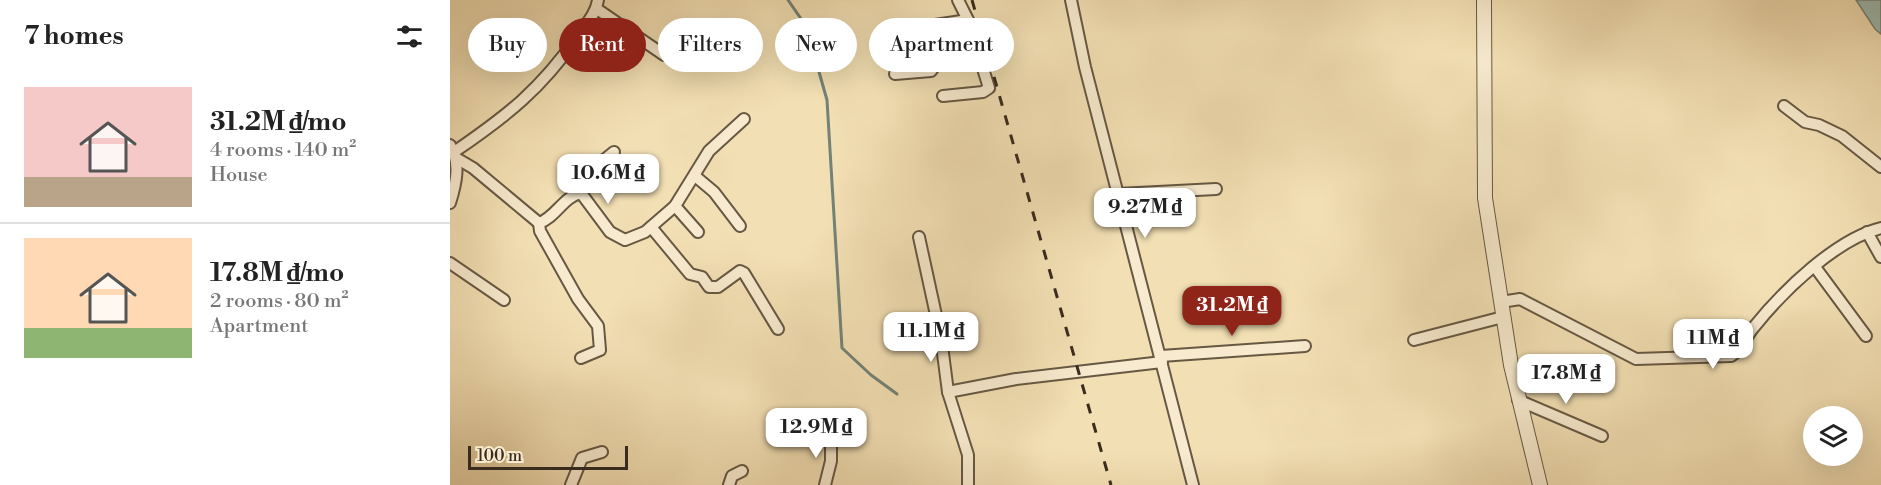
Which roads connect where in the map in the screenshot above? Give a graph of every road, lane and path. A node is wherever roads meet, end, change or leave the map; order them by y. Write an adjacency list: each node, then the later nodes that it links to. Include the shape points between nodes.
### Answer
1 (958, 0): 5 (street)
2 (1071, 0): 19 (street)
3 (1484, 0): 33 (street, via 1485,190)
4 (597, 5): 6 (street); 13 (street, via 565,55 522,103)
5 (967, 18)
6 (658, 51)
7 (910, 72): 9 (street)
8 (984, 72): 10 (street, via 989,88 983,92)
9 (895, 74)
10 (943, 96)
11 (1784, 106): 15 (street, via 1805,122 1842,136)
12 (744, 119): 16 (street, via 709,151)
13 (453, 152): 20 (street, via 455,183); 22 (street)
14 (614, 152): 18 (street, via 578,181)
15 (1881, 167)
16 (695, 176): 21 (street); 23 (street, via 714,192)
17 (1216, 189): 19 (street)
18 (578, 193): 22 (street); 24 (street, via 584,195 616,237 634,238)
19 (1119, 194): 40 (street)
20 (450, 203)
21 (675, 206): 24 (street); 26 (street)
22 (538, 223): 39 (street, via 578,299 600,330 600,350)
23 (740, 226)
24 (651, 227): 35 (street, via 690,274 702,277 709,287 718,287 740,271 744,273)
25 (1881, 228): 27 (street)
26 (698, 232)
27 (1867, 232): 29 (street); 31 (street, via 1848,241)
28 (919, 237): 41 (street, via 941,338)
29 (1881, 257)
30 (450, 263): 32 (street)
31 (1815, 267): 33 (street, via 1752,328 1736,353 1726,357 1636,359 1520,299); 36 (street)
32 (504, 300)
33 (1501, 302): 34 (street)
34 (1503, 317): 37 (street); 42 (street)
35 (778, 328)
36 (1866, 336)
37 (1414, 340)
38 (1305, 346): 40 (street)
39 (581, 358)
40 (1162, 359): 41 (street); 51 (street)
41 (948, 392): 50 (street, via 968,455)
42 (1518, 400): 44 (street); 52 (street)
43 (831, 436): 49 (street, via 831,461)
44 (1602, 436)
45 (602, 452): 47 (street, via 582,458)
46 (742, 471): 48 (street, via 732,476)
47 (572, 485)
48 (729, 485)
49 (825, 485)
50 (968, 485)
51 (1193, 485)
52 (1540, 485)

